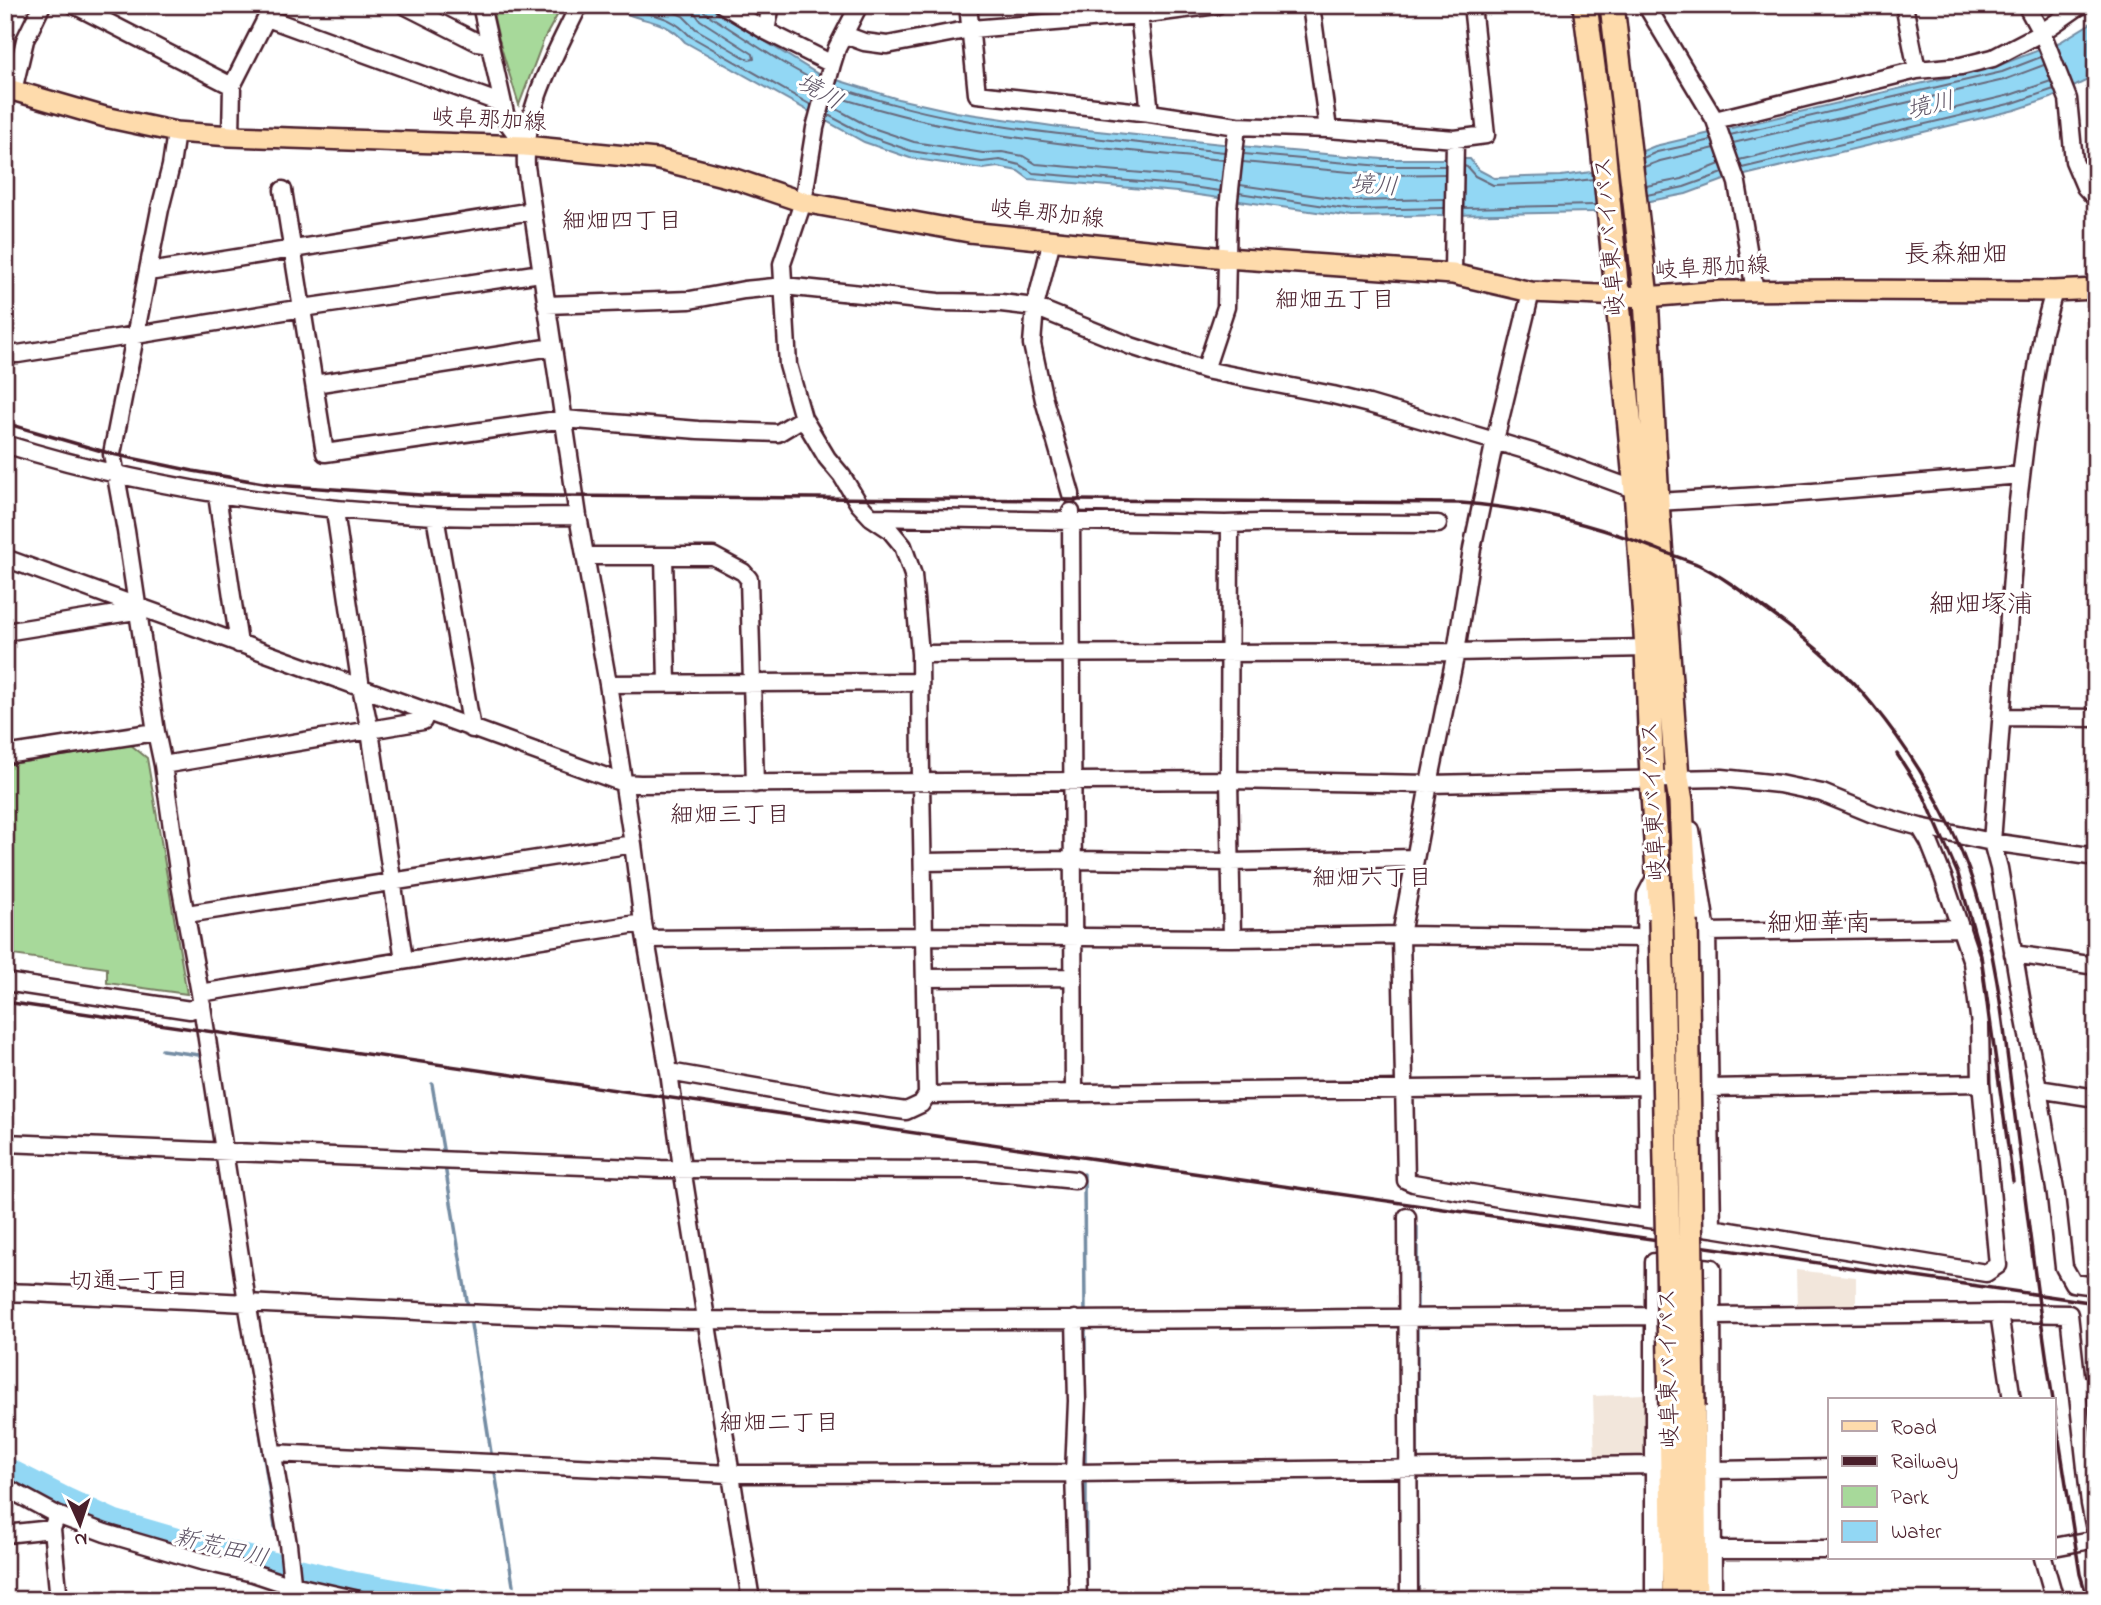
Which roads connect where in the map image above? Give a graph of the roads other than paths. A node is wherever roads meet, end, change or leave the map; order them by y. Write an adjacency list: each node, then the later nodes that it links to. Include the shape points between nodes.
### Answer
1 (42, 5): 29 (street)
2 (74, 5): 28 (street)
3 (404, 5): 25 (street)
4 (481, 5): 25 (street)
5 (579, 5): 38 (street, via 546,74)
6 (723, 5): 22 (street)
7 (771, 5): 22 (street)
8 (859, 5): 23 (street)
9 (968, 5): 21 (street)
10 (1217, 5): 19 (street)
11 (1311, 5): 34 (street)
12 (1472, 5): 37 (street, via 1486,135)
13 (1585, 5): 54 (highway, 岐阜東バイパス)
14 (1612, 5): 55 (highway, 岐阜東バイパス)
15 (1646, 5): 32 (street)
16 (1904, 5): 27 (street)
17 (2081, 5): 24 (street)
18 (2027, 6): 24 (street)
19 (1138, 10): 21 (street); 31 (street)
20 (270, 11): 28 (street); 30 (street)
21 (971, 29): 23 (street, via 887,45); 31 (street, via 976,94)
22 (766, 31): 26 (street)
23 (845, 35): 26 (street)
24 (2043, 36): 27 (street, via 1993,58); 40 (street, via 2068,99 2074,161 2085,187)
25 (489, 44): 30 (street)
26 (831, 68): 41 (street)
27 (1917, 70): 32 (street)
28 (232, 86): 36 (street)
29 (9, 90): 35 (main road, 岐阜那加線)
30 (503, 104): 38 (street, via 507,122)
31 (1150, 113): 33 (street)
32 (1715, 122): 51 (street, via 1737,183)
33 (1237, 126): 34 (street); 45 (street)
34 (1328, 129): 37 (street)
35 (176, 132): 36 (main road, 岐阜那加線); 46 (street)
36 (230, 136): 38 (main road, 岐阜那加線)
37 (1455, 139): 48 (street)
38 (525, 146): 41 (main road, 岐阜那加線, via 656,159); 42 (street)
39 (283, 190): 44 (street)
40 (2096, 199)
41 (803, 202): 43 (main road, 岐阜那加線, via 969,232); 49 (street, via 782,264)
42 (532, 211): 44 (street); 47 (street)
43 (1052, 240): 45 (main road, 岐阜那加線); 58 (street)
44 (293, 248): 46 (street); 57 (street)
45 (1226, 258): 48 (main road, 岐阜那加線); 62 (street, via 1226,307)
46 (148, 270): 59 (street)
47 (541, 273): 56 (street); 57 (street)
48 (1453, 274): 53 (main road, 岐阜那加線)
49 (784, 286): 56 (street, via 690,300); 58 (street); 64 (street, via 788,365)
50 (2096, 289): 52 (main road, 岐阜那加線)
51 (1755, 291): 52 (main road, 岐阜那加線); 55 (main road, 岐阜那加線)
52 (2054, 291): 68 (street, via 2043,331)
53 (1531, 292): 54 (main road, 岐阜那加線); 66 (street)
54 (1617, 296): 55 (main road, 岐阜那加線); 70 (highway, 岐阜東バイパス)
55 (1646, 297): 73 (highway, 岐阜東バイパス)
56 (546, 305): 60 (street)
57 (303, 307): 59 (street); 63 (street)
58 (1035, 307): 62 (street); 71 (street, via 1032,344)
59 (136, 334): 61 (street); 69 (street, via 112,454)
60 (552, 347): 63 (street); 65 (street)
61 (5, 354)
62 (1205, 370): 66 (street, via 1333,395)
63 (314, 384): 65 (street, via 325,453)
64 (803, 418): 65 (street, via 778,433); 77 (street)
65 (564, 419): 76 (street)
66 (1495, 440): 70 (street); 89 (street)
67 (5, 444): 69 (street)
68 (2021, 475): 73 (street); 98 (street)
69 (116, 476): 72 (street); 84 (street)
70 (1636, 490): 87 (highway, 岐阜東バイパス)
71 (1071, 494)
72 (217, 495): 74 (street); 86 (street)
73 (1657, 502): 105 (highway, 岐阜東バイパス)
74 (337, 509): 75 (street); 96 (street)
75 (435, 516): 76 (street); 100 (street)
76 (579, 516): 81 (street)
77 (871, 517): 78 (street); 91 (street, via 903,546 913,575)
78 (1071, 517): 79 (street); 90 (street)
79 (1230, 524): 80 (street); 88 (street)
80 (1438, 524)
81 (586, 556): 82 (street); 95 (street)
82 (664, 556): 93 (street); 94 (street, via 713,556 749,579)
83 (5, 558): 84 (street)
84 (136, 606): 85 (street, via 129,612); 86 (street); 102 (street)
85 (5, 632)
86 (239, 644): 96 (street)
87 (1647, 648): 89 (street); 106 (highway, 岐阜東バイパス)
88 (1231, 652): 89 (street); 90 (street); 107 (street)
89 (1456, 652): 112 (street)
90 (1070, 653): 91 (street); 109 (street)
91 (920, 654): 92 (street)
92 (920, 682): 94 (street); 108 (street)
93 (667, 683): 94 (street); 95 (street)
94 (752, 683): 111 (street)
95 (608, 684): 110 (street)
96 (361, 688): 97 (street); 101 (street)
97 (427, 712): 100 (street); 101 (street, via 423,721)
98 (2001, 717): 99 (street); 115 (street)
99 (2096, 718)
100 (472, 729): 110 (street)
101 (370, 731): 104 (street); 123 (street)
102 (156, 732): 103 (street); 104 (street)
103 (5, 755)
104 (163, 765): 124 (street)
105 (1677, 778): 106 (street); 113 (highway, 岐阜東バイパス); 114 (street, via 1790,786)
106 (1652, 779): 112 (street); 122 (highway, 岐阜東バイパス)
107 (1229, 780): 109 (street); 112 (street); 121 (street)
108 (920, 782): 109 (street); 111 (street); 120 (street)
109 (1072, 782): 119 (street)
110 (623, 783): 111 (street); 116 (street)
111 (755, 784)
112 (1429, 784): 118 (street)
113 (1681, 801): 127 (street, via 1692,830); 168 (highway, 岐阜東バイパス, bridge, via 1686,921)
114 (1920, 827): 115 (street); 125 (street)
115 (1992, 842): 117 (street); 133 (street)
116 (633, 844): 123 (street); 126 (street)
117 (2096, 857)
118 (1415, 858): 121 (street); 128 (street)
119 (1072, 860): 120 (street); 121 (street); 130 (street)
120 (923, 862): 129 (street)
121 (1230, 862): 131 (street)
122 (1658, 871): 132 (street, via 1646,895); 168 (highway, 岐阜東バイパス, bridge)
123 (392, 880): 124 (street); 134 (street)
124 (187, 914): 139 (street)
125 (1961, 928): 127 (street); 141 (street, via 1972,962)
126 (644, 931): 129 (street); 134 (street); 140 (street)
127 (1707, 932): 144 (street)
128 (1401, 935): 131 (street); 132 (street); 143 (street)
129 (923, 936): 130 (street); 137 (street)
130 (1072, 937): 131 (street); 136 (street)
131 (1232, 938)
132 (1645, 938): 142 (street)
133 (2013, 954): 135 (street); 145 (street)
134 (404, 960): 139 (street)
135 (2096, 966)
136 (1072, 977): 137 (street); 146 (street)
137 (925, 978): 147 (street)
138 (5, 982): 139 (street, via 190,1010)
139 (201, 999): 150 (street)
140 (669, 1072): 147 (street, via 906,1111 921,1104); 151 (street)
141 (1981, 1083): 144 (street); 155 (street, via 1998,1265 1986,1273)
142 (1648, 1086): 143 (street); 154 (street)
143 (1405, 1088): 146 (street); 154 (street, via 1406,1180)
144 (1709, 1088): 155 (street)
145 (2038, 1089): 148 (street); 156 (street, via 2064,1267 2073,1283)
146 (1074, 1093): 147 (street)
147 (927, 1095)
148 (2096, 1098)
149 (5, 1143): 150 (street)
150 (224, 1152): 151 (street); 158 (street)
151 (682, 1168): 152 (street, via 976,1170); 164 (street)
152 (1075, 1180)
153 (1406, 1217): 162 (street)
154 (1648, 1219): 155 (street)
155 (1712, 1228)
156 (2096, 1286)
157 (5, 1292): 158 (street)
158 (247, 1302): 164 (street); 169 (street)
159 (1999, 1313): 161 (street); 165 (street, via 2069,1314); 167 (street)
160 (1653, 1316): 161 (street, via 1654,1262 1712,1268); 162 (street); 170 (street)
161 (1712, 1316): 173 (street)
162 (1408, 1318): 163 (street); 172 (street)
163 (1075, 1319): 164 (street); 174 (street)
164 (706, 1320): 175 (street)
165 (2077, 1384): 166 (street); 179 (street)
166 (2096, 1387)
167 (2012, 1398)
168 (1682, 1408): 191 (highway, 岐阜東バイパス); 192 (highway, 岐阜東バイパス)
169 (272, 1454): 175 (street); 184 (street)
170 (1654, 1465): 172 (street); 190 (street)
171 (1828, 1468): 173 (street)
172 (1409, 1469): 174 (street); 189 (street)
173 (1714, 1470): 181 (street)
174 (1074, 1473): 175 (street); 188 (street)
175 (731, 1474): 187 (street)
176 (5, 1487): 177 (street)
177 (54, 1522): 178 (street); 184 (street); 185 (street)
178 (5, 1534)
179 (2096, 1537): 180 (street)
180 (2056, 1547)
181 (1713, 1550): 182 (street); 193 (street)
182 (1828, 1550)
183 (2044, 1560): 194 (street)
184 (292, 1588): 186 (street)
185 (59, 1600)
186 (359, 1600)
187 (751, 1600)
188 (1078, 1600)
189 (1409, 1600)
190 (1654, 1600)
191 (1674, 1600)
192 (1695, 1600)
193 (1713, 1600)
194 (2055, 1600)

